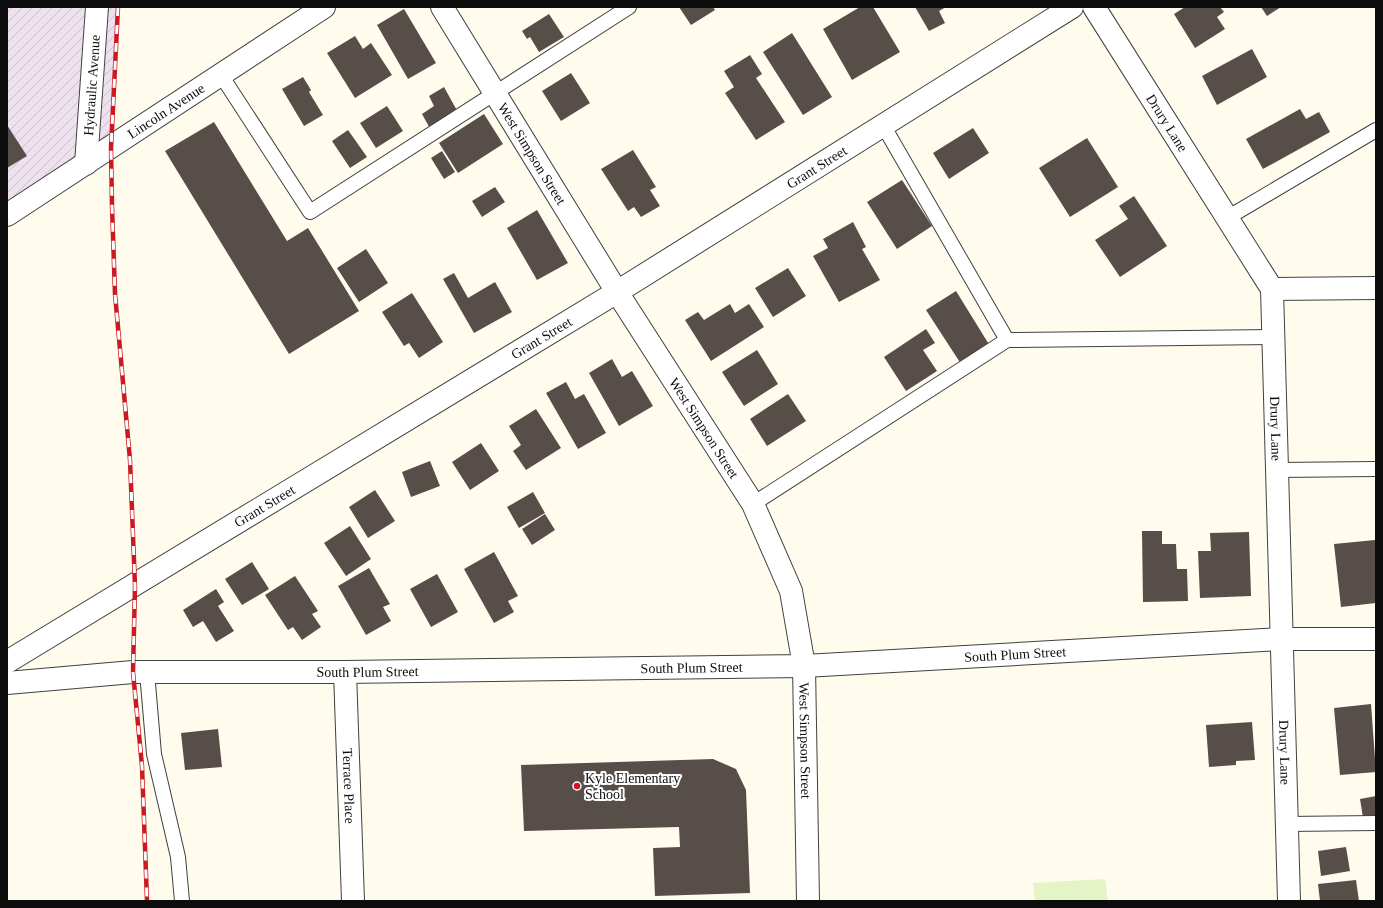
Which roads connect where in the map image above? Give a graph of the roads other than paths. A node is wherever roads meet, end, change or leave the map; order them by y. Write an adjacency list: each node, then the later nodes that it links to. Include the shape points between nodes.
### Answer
1 (97, 7): 11 (street, Hydraulic Avenue)
2 (324, 7): 7 (street, Lincoln Avenue)
3 (442, 7): 8 (street, West Simpson Street)
4 (629, 7): 8 (lane)
5 (1072, 7): 9 (street, Grant Street)
6 (1094, 7): 13 (street, Drury Lane)
7 (221, 75): 8 (lane, via 310,212); 11 (street, Lincoln Avenue)
8 (494, 93): 16 (street, West Simpson Street)
9 (883, 125): 16 (street, Grant Street); 18 (lane)
10 (1376, 130): 13 (lane)
11 (86, 164): 12 (street, Lincoln Avenue)
12 (7, 215)
13 (1227, 218): 15 (street, Drury Lane)
14 (1376, 288): 15 (street)
15 (1272, 289): 17 (street, Drury Lane)
16 (617, 292): 21 (street, West Simpson Street); 24 (street, Grant Street)
17 (1274, 337): 18 (lane); 20 (street, Drury Lane)
18 (1007, 340): 21 (lane)
19 (1376, 469): 20 (lane)
20 (1277, 470): 22 (street, Drury Lane)
21 (753, 504): 25 (street, West Simpson Street, via 791,592)
22 (1282, 639): 23 (street, South Plum Street); 25 (street, South Plum Street); 30 (street, Drury Lane)
23 (1376, 639)
24 (7, 662)
25 (804, 666): 27 (street, South Plum Street); 33 (street, West Simpson Street)
26 (147, 672): 27 (street, South Plum Street); 28 (street, South Plum Street); 31 (lane, via 154,754 178,857)
27 (345, 672): 32 (street, Terrace Place)
28 (7, 683)
29 (1376, 823): 30 (lane)
30 (1287, 824): 34 (street, Drury Lane)
31 (182, 901)
32 (353, 901)
33 (808, 901)
34 (1289, 901)

